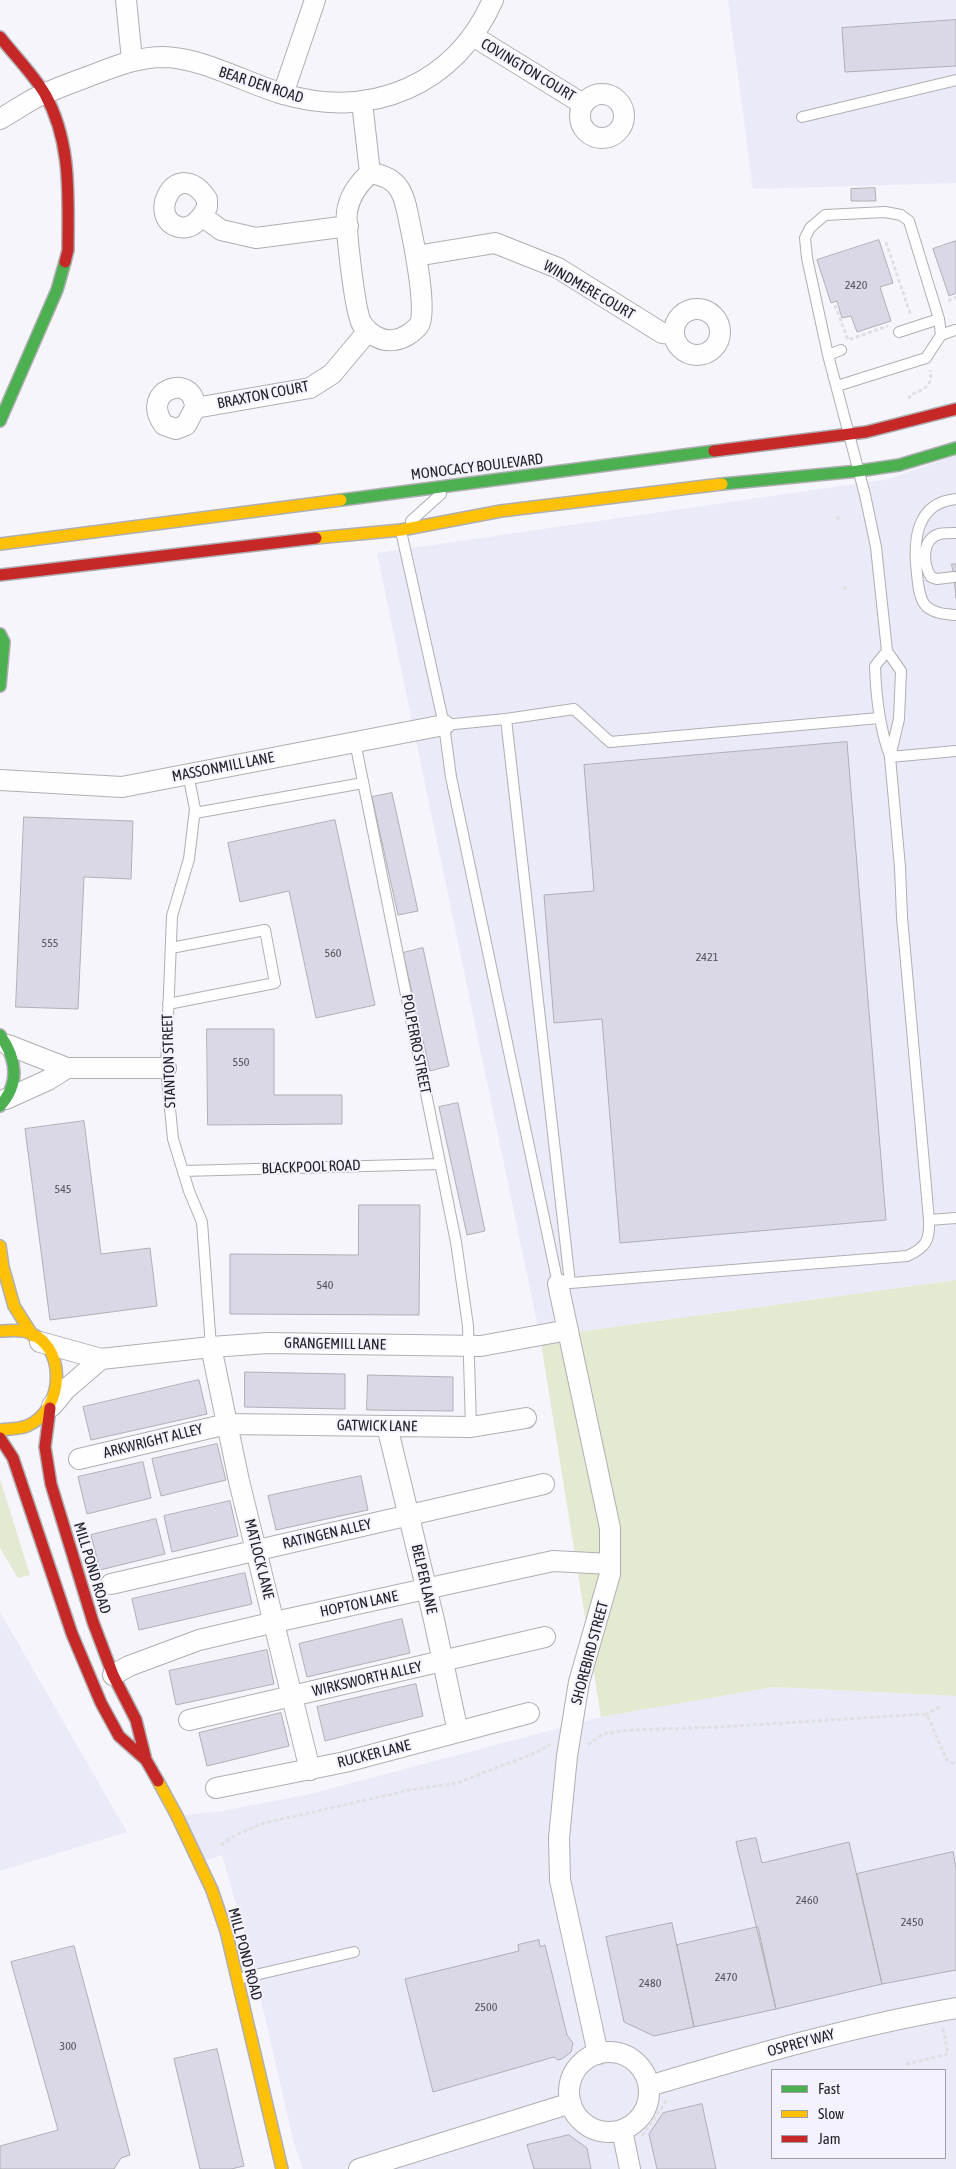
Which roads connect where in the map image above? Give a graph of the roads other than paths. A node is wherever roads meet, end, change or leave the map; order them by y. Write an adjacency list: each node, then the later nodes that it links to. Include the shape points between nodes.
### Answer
1 (126, 0): 6 (street)
2 (315, 0): 9 (street)
3 (493, 0): 4 (street, BEAR DEN ROAD)
4 (473, 36): 10 (street, BEAR DEN ROAD, via 441,68 418,84 392,96); 11 (street, COVINGTON COURT)
5 (0, 37): 8 (street)
6 (132, 60): 8 (street, BEAR DEN ROAD); 9 (street, BEAR DEN ROAD, via 166,57 196,63)
7 (956, 80): 12 (lane)
8 (44, 93): 13 (street, BEAR DEN ROAD); 29 (street, via 60,127 68,169 68,250 57,290)
9 (283, 94): 10 (street, BEAR DEN ROAD, via 336,104)
10 (362, 102): 14 (street)
11 (583, 104)
12 (802, 117)
13 (0, 119)
14 (370, 173): 16 (street, via 360,182 352,198 347,211); 17 (street, via 389,179 401,189)
15 (202, 216): 16 (street, via 221,230 256,238)
16 (348, 226): 20 (street, via 355,303 360,321)
17 (416, 256): 20 (street, via 423,314 420,324 396,340 384,341); 22 (street, WINDMERE COURT, via 495,243 558,268 662,333)
18 (939, 319): 19 (lane); 23 (lane); 25 (lane, via 909,222 901,215 885,212 824,215 810,228 805,238)
19 (896, 329)
20 (368, 330): 27 (street, BRAXTON COURT, via 332,374 310,388)
21 (955, 330): 23 (lane)
22 (673, 334)
23 (941, 335): 26 (lane, via 926,358)
24 (841, 350): 25 (lane)
25 (828, 354): 26 (lane)
26 (836, 386): 30 (lane)
27 (195, 408)
28 (956, 409): 30 (street, MONOCACY BOULEVARD)
29 (0, 421)
30 (849, 436): 32 (lane); 33 (street, MONOCACY BOULEVARD)
31 (956, 448): 32 (street, via 899,465)
32 (858, 471): 35 (street, via 501,511); 42 (lane, via 876,547)
33 (449, 486): 35 (lane); 37 (street, MONOCACY BOULEVARD)
34 (956, 499): 40 (lane, via 931,508 916,534 914,553 919,590 925,606 940,614)
35 (401, 530): 38 (street); 46 (lane)
36 (956, 533): 39 (lane, via 940,534 925,549 931,577)
37 (0, 544)
38 (0, 575)
39 (954, 577)
40 (956, 615)
41 (0, 634): 43 (street, via 4,642)
42 (887, 651): 44 (lane, via 875,666); 49 (lane, via 901,671 899,719)
43 (0, 686)
44 (879, 718): 45 (lane, via 610,742 574,709); 49 (lane)
45 (506, 719): 46 (lane); 65 (lane)
46 (444, 725): 47 (street, MASSONMILL LANE); 65 (lane, via 451,777)
47 (355, 742): 50 (street, MASSONMILL LANE); 52 (lane, POLPERRO STREET)
48 (956, 751): 49 (lane)
49 (890, 757): 63 (lane)
50 (188, 774): 51 (street, MASSONMILL LANE, via 122,787); 53 (lane, STANTON STREET)
51 (0, 780)
52 (363, 782): 53 (lane); 60 (lane, POLPERRO STREET)
53 (194, 813): 54 (lane, STANTON STREET, via 190,859 172,916)
54 (171, 948): 55 (lane, STANTON STREET); 55 (lane, via 265,930 275,982)
55 (168, 1004): 58 (lane, STANTON STREET)
56 (2, 1038): 57 (street); 59 (street, via 15,1061 16,1076 12,1090)
57 (67, 1068): 58 (street); 59 (street)
58 (166, 1068): 61 (lane, STANTON STREET, via 173,1139)
59 (3, 1102)
60 (440, 1164): 61 (lane, BLACKPOOL ROAD); 69 (lane, POLPERRO STREET, via 456,1242)
61 (183, 1171): 70 (lane, STANTON STREET, via 202,1222)
62 (956, 1218): 63 (lane)
63 (929, 1220): 65 (lane, via 930,1234 926,1243 907,1256)
64 (0, 1246): 68 (street, MILL POND ROAD, via 2,1267 14,1306)
65 (564, 1283): 66 (street, SHOREBIRD STREET)
66 (568, 1330): 69 (street, GRANGEMILL LANE); 83 (street, SHOREBIRD STREET, via 610,1528)
67 (0, 1331): 68 (street, via 20,1331)
68 (37, 1339): 71 (street); 72 (street, MILL POND ROAD, via 52,1355 58,1368 59,1382)
69 (469, 1346): 70 (street, GRANGEMILL LANE, via 268,1344); 76 (lane, POLPERRO STREET)
70 (211, 1347): 71 (street, GRANGEMILL LANE); 74 (street, MATLOCK LANE)
71 (101, 1359): 72 (street, via 65,1390)
72 (50, 1408): 77 (street, MILL POND ROAD, via 31,1425); 89 (street, MILL POND ROAD, via 45,1447 51,1484 92,1622)
73 (526, 1418): 76 (street, GATWICK LANE)
74 (227, 1424): 75 (street, GATWICK LANE); 79 (street, ARKWRIGHT ALLEY); 82 (street, MATLOCK LANE)
75 (387, 1426): 76 (street, GATWICK LANE); 81 (street, BELPER LANE)
76 (471, 1427)
77 (0, 1430)
78 (0, 1438): 94 (street, MILL POND ROAD, via 13,1458 72,1634 101,1702 119,1736)
79 (79, 1459)
80 (544, 1484): 81 (street, RATINGEN ALLEY)
81 (409, 1514): 82 (street, RATINGEN ALLEY); 85 (street, BELPER LANE)
82 (258, 1550): 84 (street, RATINGEN ALLEY); 86 (street, MATLOCK LANE)
83 (610, 1564): 85 (street, HOPTON LANE, via 553,1561); 100 (street, SHOREBIRD STREET, via 600,1614 579,1682 567,1756 558,1858)
84 (111, 1584)
85 (426, 1589): 86 (street, HOPTON LANE); 88 (street, BELPER LANE)
86 (275, 1622): 89 (street, HOPTON LANE, via 199,1640); 90 (street, MATLOCK LANE)
87 (544, 1637): 88 (street, WIRKSWORTH ALLEY)
88 (442, 1661): 90 (street, WIRKSWORTH ALLEY); 93 (street, BELPER LANE)
89 (113, 1675): 94 (street, MILL POND ROAD, via 136,1720)
90 (293, 1696): 92 (street, WIRKSWORTH ALLEY); 95 (street, MATLOCK LANE)
91 (529, 1713): 93 (street, RUCKER LANE)
92 (189, 1720)
93 (458, 1732): 95 (street, RUCKER LANE)
94 (146, 1760): 98 (street, MILL POND ROAD, via 204,1871 226,1931)
95 (310, 1770): 96 (street, RUCKER LANE)
96 (216, 1788)
97 (354, 1952): 98 (lane)
98 (237, 1979): 104 (street, MILL POND ROAD)
99 (947, 2010): 101 (street, OSPREY WAY, via 731,2061)
100 (598, 2054): 101 (street, via 611,2052 636,2062); 102 (street, via 587,2059 572,2078)
101 (649, 2086): 103 (street, via 643,2113)
102 (571, 2103): 103 (street, via 576,2115 596,2130); 105 (street)
103 (622, 2130): 106 (street)
104 (282, 2169)
105 (359, 2169)
106 (630, 2169)

